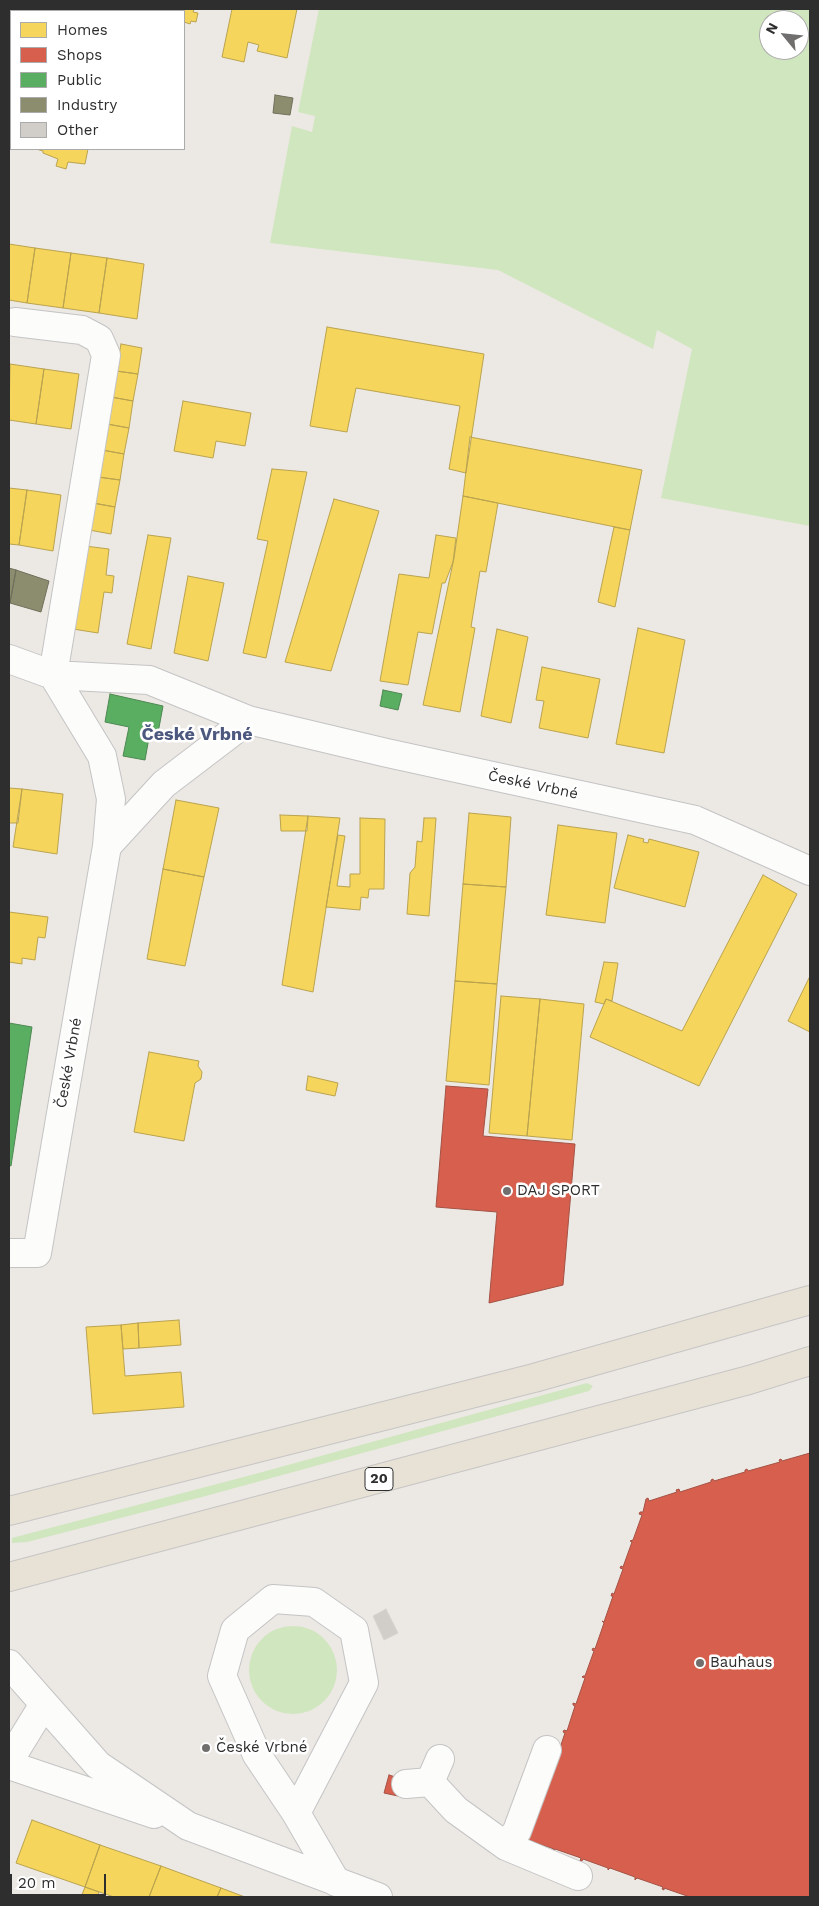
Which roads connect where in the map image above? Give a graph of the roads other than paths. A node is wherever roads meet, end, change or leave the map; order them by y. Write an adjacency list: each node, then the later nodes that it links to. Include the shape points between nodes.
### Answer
1 (15, 322): 3 (street, via 82,330 99,339 106,355)
2 (9, 659): 3 (street, České Vrbné)
3 (52, 675): 4 (street, České Vrbné, via 149,680); 5 (street, České Vrbné, via 102,756 111,800)
4 (248, 720): 5 (street, via 164,784); 6 (street, České Vrbné, via 406,758 695,820)
5 (107, 846): 7 (street, České Vrbné, via 36,1253)
6 (810, 871)
7 (9, 1252)
8 (810, 1300): 10 (main road, via 534,1378)
9 (810, 1361): 11 (main road, 20)
10 (9, 1511)
11 (9, 1577)
12 (9, 1664): 13 (street)
13 (44, 1704): 15 (street); 18 (street, via 98,1765)
14 (547, 1750): 19 (street, via 517,1831)
15 (9, 1763): 18 (street)
16 (425, 1775): 19 (street, via 456,1810)
17 (296, 1813): 17 (street, via 364,1683 354,1630 314,1602 273,1599 235,1630 222,1676 257,1755); 21 (street)
18 (188, 1826): 21 (street)
19 (506, 1846): 20 (street)
20 (578, 1876)
21 (336, 1882): 22 (street)
22 (378, 1897)

